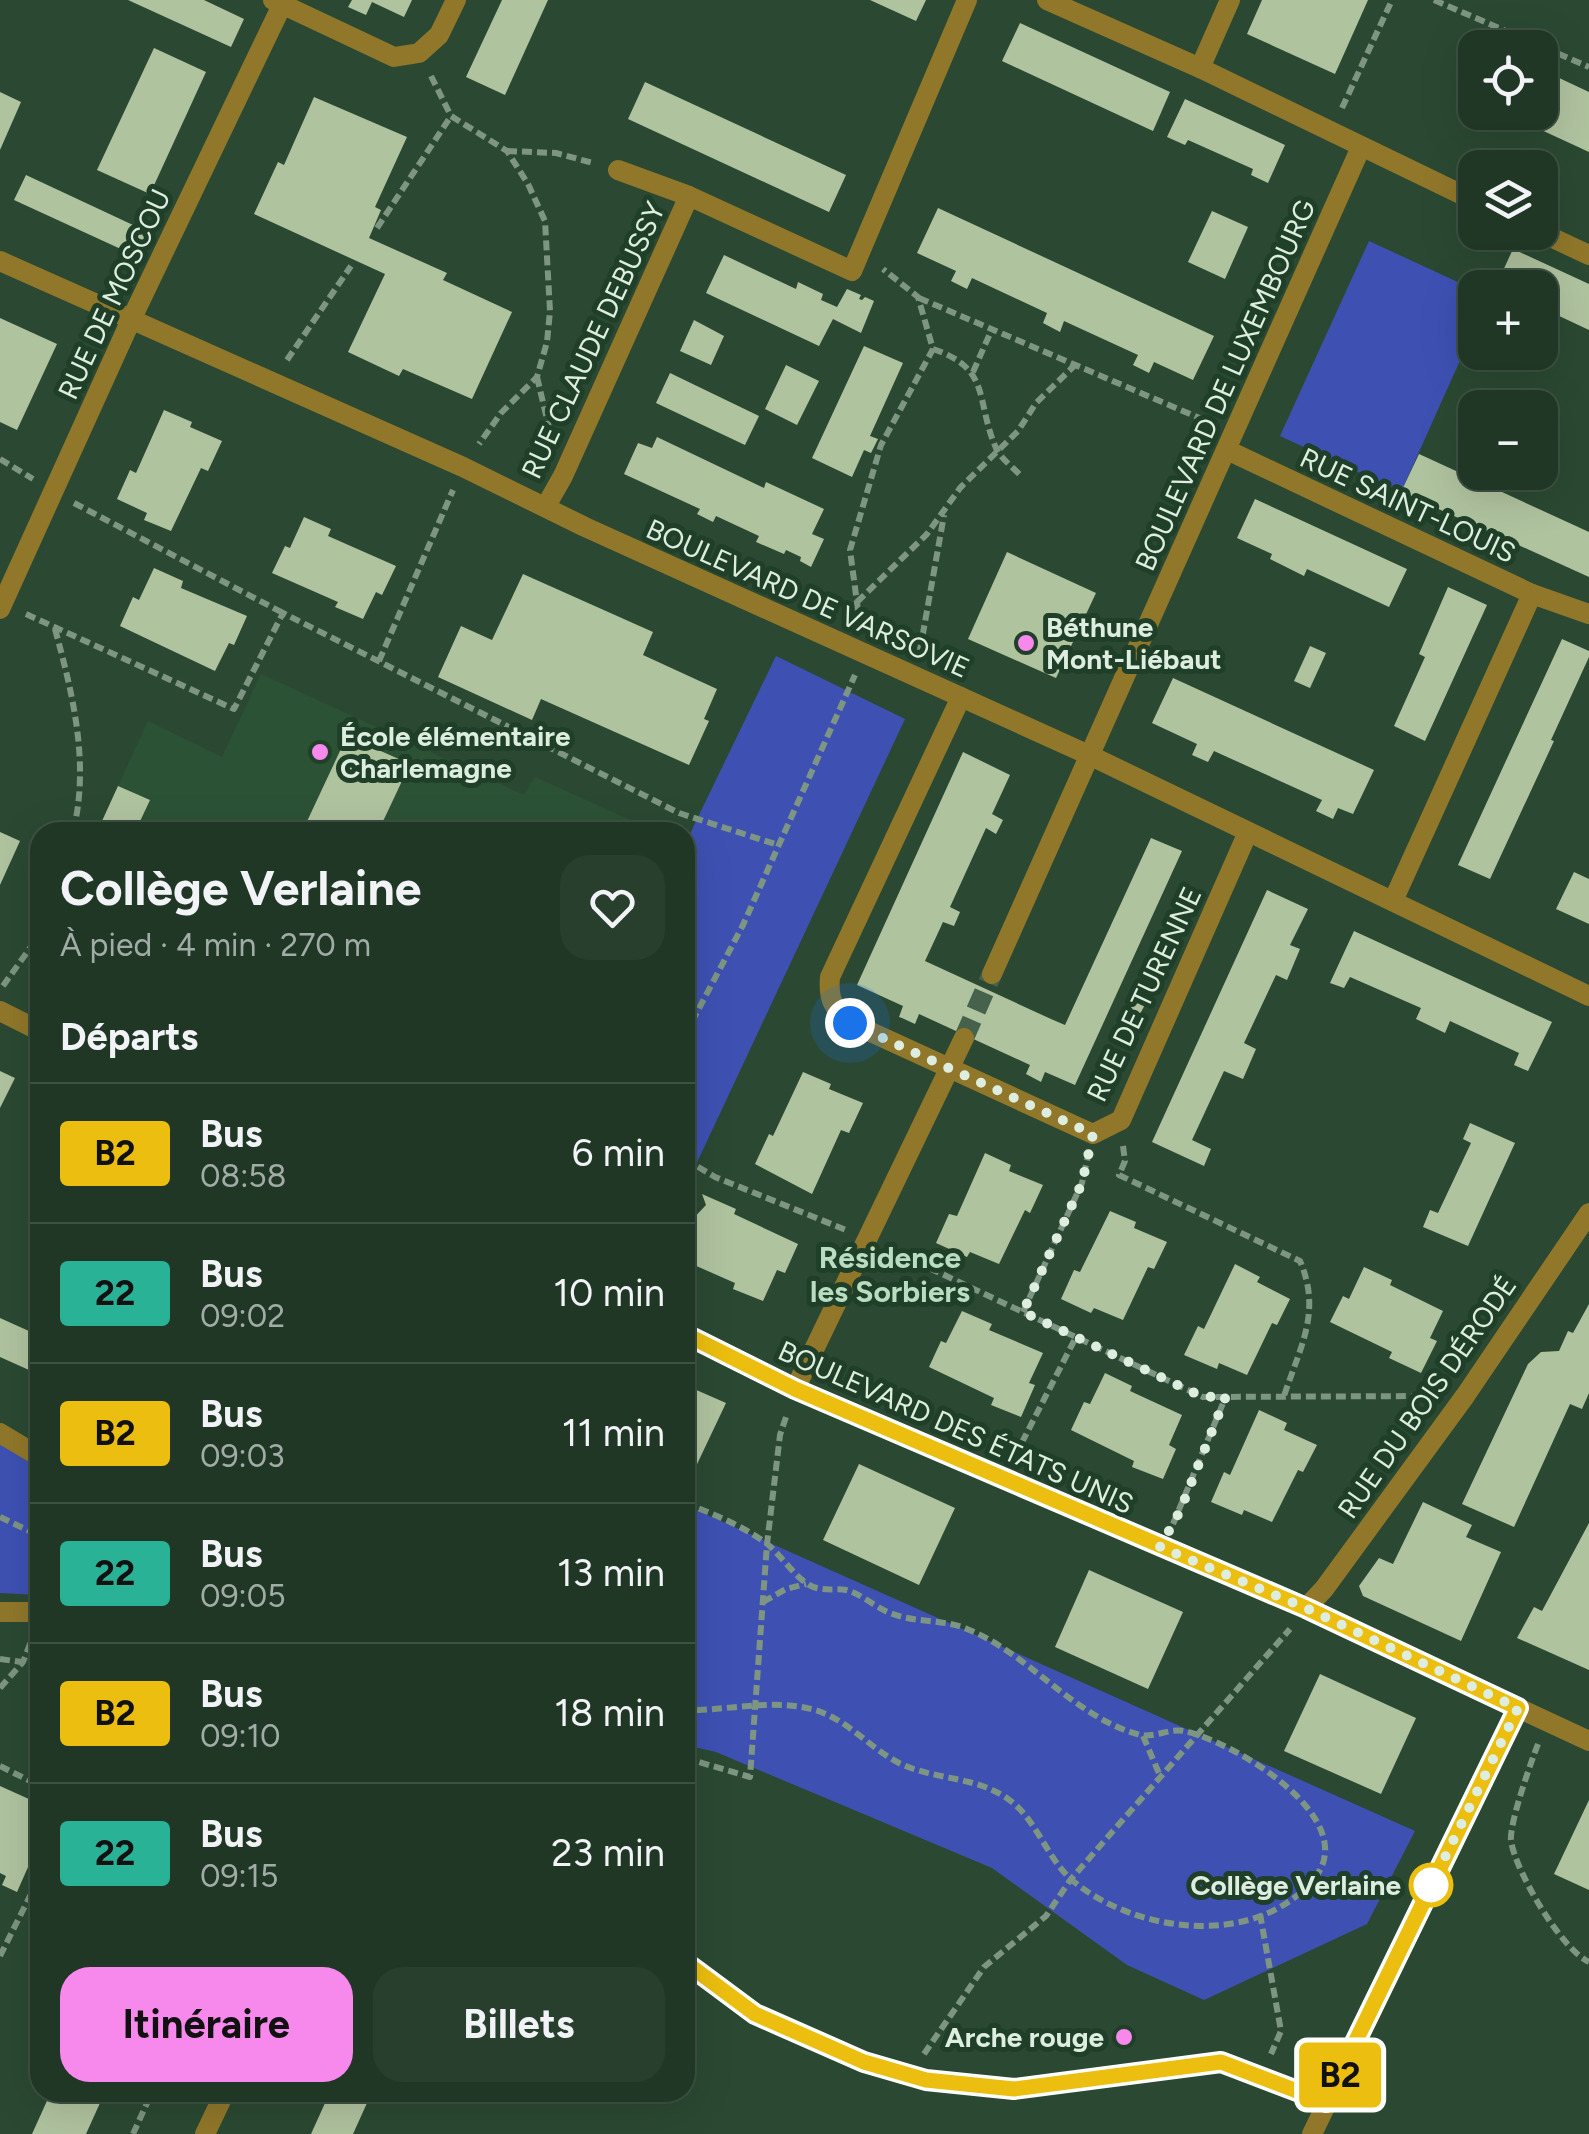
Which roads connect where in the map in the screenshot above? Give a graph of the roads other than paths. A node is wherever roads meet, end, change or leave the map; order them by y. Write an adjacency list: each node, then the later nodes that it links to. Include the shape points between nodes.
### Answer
1 (456, 0): 5 (street, RUE DE MOSCOU, via 439,36 418,53 394,58)
2 (967, 0): 10 (street, RUE CLAUDE DEBUSSY, via 852,271)
3 (1047, 0): 6 (street)
4 (1230, 0): 6 (street)
5 (278, 2): 14 (street, RUE DE MOSCOU)
6 (1200, 68): 7 (street)
7 (1361, 147): 9 (street); 15 (street, BOULEVARD DE LUXEMBOURG)
8 (618, 170): 10 (street, RUE CLAUDE DEBUSSY)
9 (1458, 193)
10 (689, 196): 16 (street, RUE CLAUDE DEBUSSY)
11 (1558, 240): 12 (street)
12 (1589, 255)
13 (0, 261): 14 (street, BOULEVARD DE VARSOVIE)
14 (131, 320): 16 (street, BOULEVARD DE VARSOVIE); 18 (street, RUE DE MOSCOU)
15 (1230, 441): 17 (street, RUE SAINT-LOUIS); 21 (street, BOULEVARD DE LUXEMBOURG)
16 (546, 506): 20 (street, BOULEVARD DE VARSOVIE)
17 (1532, 594): 19 (street); 23 (street, RUE SAINT-LOUIS)
18 (1, 606)
19 (1589, 614)
20 (961, 697): 21 (street, BOULEVARD DE VARSOVIE); 29 (street, RUE DE TURENNE, via 830,977 828,997 850,1023)
21 (1089, 756): 22 (street, BOULEVARD DE VARSOVIE); 24 (street, BOULEVARD DE LUXEMBOURG)
22 (1248, 832): 23 (street, BOULEVARD DE VARSOVIE); 29 (street, RUE DE TURENNE, via 1121,1120 1093,1134)
23 (1393, 902): 25 (street, BOULEVARD DE VARSOVIE)
24 (992, 974)
25 (1589, 996)
26 (0, 1011): 27 (street)
27 (30, 1025)
28 (964, 1038): 29 (street)
29 (950, 1068): 32 (street)
30 (1589, 1213): 35 (street, RUE DU BOIS DÉRODÉ)
31 (695, 1339): 32 (street, BOULEVARD DES ÉTATS UNIS)
32 (795, 1389): 35 (street, BOULEVARD DES ÉTATS UNIS)
33 (0, 1433): 34 (street)
34 (30, 1451)
35 (1306, 1608): 38 (street, BOULEVARD DES ÉTATS UNIS)
36 (0, 1612): 37 (street)
37 (30, 1612)
38 (1518, 1708): 39 (street, BOULEVARD DES ÉTATS UNIS); 42 (street)
39 (1589, 1741)
40 (695, 1969): 42 (street, via 755,2014 864,2062 926,2080 1014,2089 1221,2062)
41 (220, 2102): 43 (street)
42 (1326, 2102): 44 (street)
43 (206, 2134)
44 (1312, 2134)

